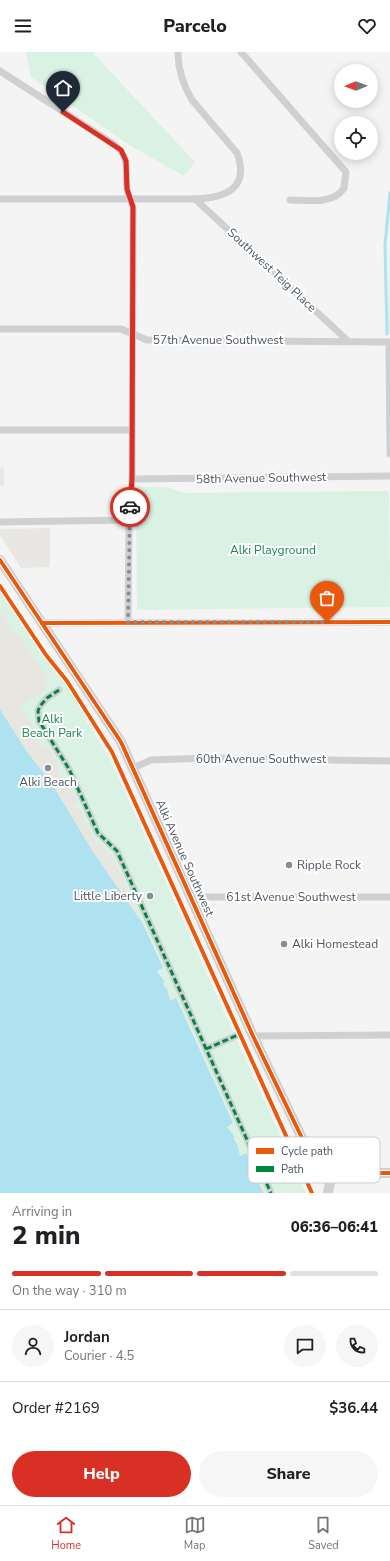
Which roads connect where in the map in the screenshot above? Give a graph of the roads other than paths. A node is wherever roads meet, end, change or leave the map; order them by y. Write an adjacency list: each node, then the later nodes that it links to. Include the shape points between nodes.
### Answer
1 (178, 52): 6 (street, via 183,83 192,100 238,157 240,176 235,186 213,199)
2 (240, 52): 7 (street, via 346,172 346,183 341,192 334,197)
3 (0, 71): 5 (street, via 121,150 126,161)
4 (0, 199): 5 (street)
5 (130, 199): 6 (street); 9 (street, via 133,207)
6 (195, 200): 10 (street, Southwest Teig Place)
7 (290, 200)
8 (0, 329): 9 (street, 57th Avenue Southwest, via 121,329)
9 (133, 334): 10 (street, 57th Avenue Southwest, via 147,340); 13 (street)
10 (348, 340): 11 (street, 57th Avenue Southwest)
11 (389, 342): 14 (street)
12 (0, 430): 13 (street)
13 (132, 430): 16 (street)
14 (390, 454)
15 (390, 476): 16 (street, 58th Avenue Southwest)
16 (132, 479): 17 (street)
17 (129, 520): 18 (street); 20 (street)
18 (0, 522)
19 (0, 560): 22 (main road, Alki Avenue Southwest)
20 (128, 622): 21 (street); 22 (street)
21 (390, 622)
22 (42, 623): 25 (main road, Alki Avenue Southwest, via 114,731)
23 (59, 690): 31 (street, via 40,706 39,721 69,769 98,833 117,852)
24 (390, 761): 25 (street, 60th Avenue Southwest, via 208,758 151,760)
25 (133, 768): 26 (main road, Alki Avenue Southwest)
26 (192, 897): 27 (street, 61st Avenue Southwest); 30 (main road, Alki Avenue Southwest)
27 (390, 897)
28 (240, 1034): 31 (street)
29 (390, 1035): 30 (street)
30 (254, 1036): 32 (main road, Alki Avenue Southwest)
31 (206, 1049): 33 (street)
32 (301, 1137)
33 (248, 1142)
34 (266, 1183): 36 (street)
35 (330, 1183): 37 (main road)
36 (271, 1193)
37 (328, 1193)

